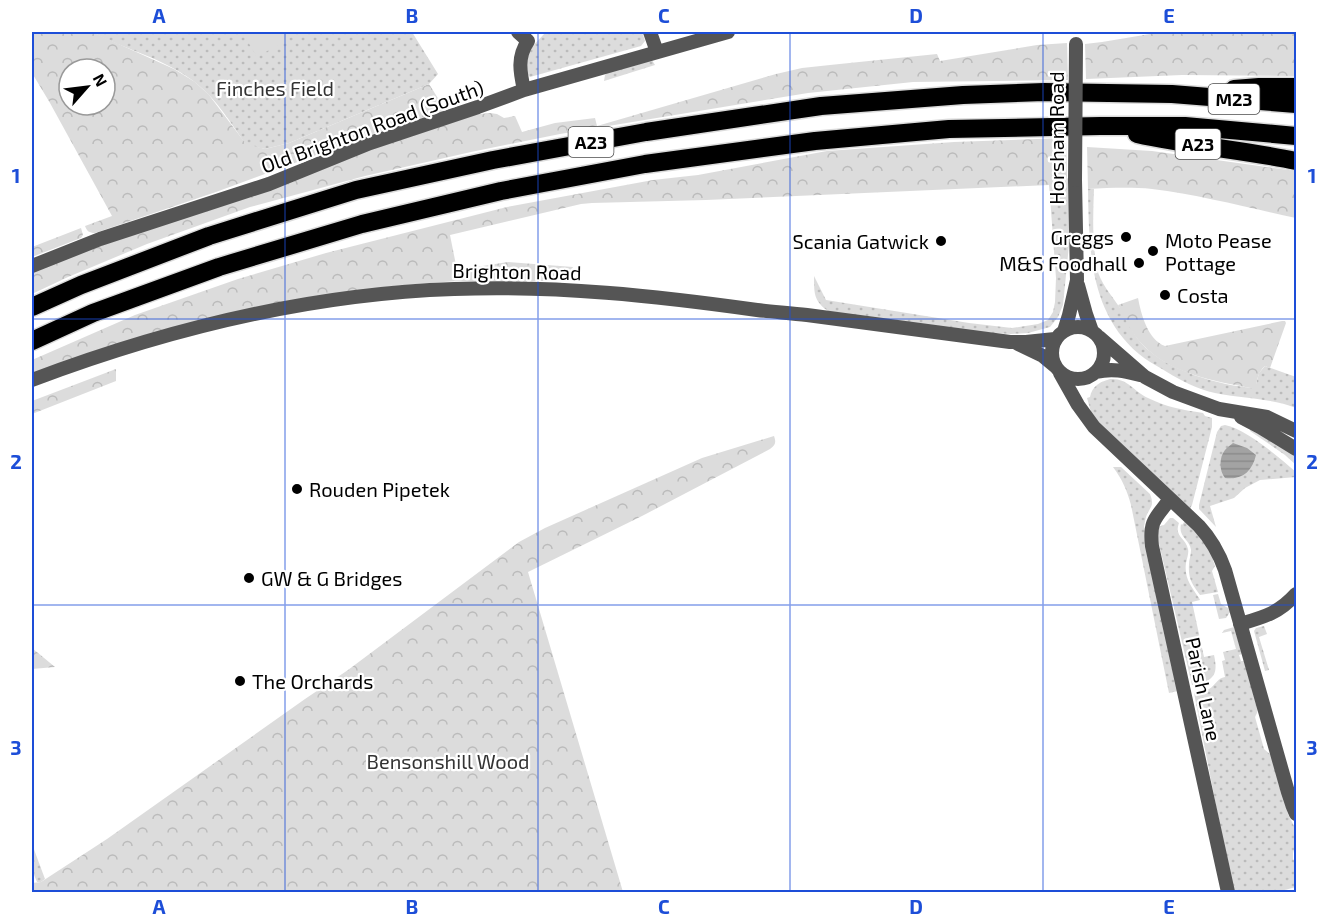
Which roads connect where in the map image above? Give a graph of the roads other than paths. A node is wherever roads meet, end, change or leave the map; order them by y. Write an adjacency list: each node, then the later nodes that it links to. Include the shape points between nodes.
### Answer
1 (650, 32): 5 (street)
2 (728, 32): 5 (street, Old Brighton Road (South))
3 (527, 35): 7 (street, via 519,63)
4 (1076, 38): 14 (street, Horsham Road, bridge)
5 (657, 52): 7 (street, Old Brighton Road (South))
6 (1296, 87): 8 (highway, A23)
7 (524, 90): 13 (street, Old Brighton Road (South))
8 (1172, 94): 9 (highway, M23); 15 (highway, A23, via 1044,92 821,106 504,157 356,190 220,233)
9 (1296, 104)
10 (1100, 126): 11 (highway, M23, via 1185,126); 12 (highway, A23); 18 (highway, A23, via 949,129 815,141 645,164 501,192 362,224 219,267 93,313)
11 (1296, 136)
12 (1296, 161)
13 (32, 266)
14 (1077, 280): 16 (street, Horsham Road); 17 (street, Horsham Road, via 1069,315)
15 (32, 307)
16 (1096, 334): 17 (street, via 1078,327); 21 (street, via 1103,344 1104,359); 22 (street)
17 (1059, 335): 19 (street, Brighton Road); 20 (street, via 1052,350)
18 (32, 341)
19 (1010, 342): 20 (street, Brighton Road, via 1037,352); 23 (street, Brighton Road, via 674,299 555,289 457,288 361,296 252,314 158,337)
20 (1057, 369): 21 (street, via 1076,380); 25 (street)
21 (1094, 374): 22 (street, via 1116,370); 25 (street, via 1083,392)
22 (1144, 377): 24 (street)
23 (32, 380)
24 (1225, 410): 26 (street, via 1267,417); 27 (street)
25 (1086, 416): 28 (street)
26 (1296, 431)
27 (1296, 449)
28 (1170, 499): 30 (street, via 1208,535 1217,549); 32 (street, Parish Lane, via 1154,521 1152,546)
29 (1296, 594): 30 (street, via 1275,612)
30 (1240, 624): 31 (street)
31 (1296, 814)
32 (1228, 892)

